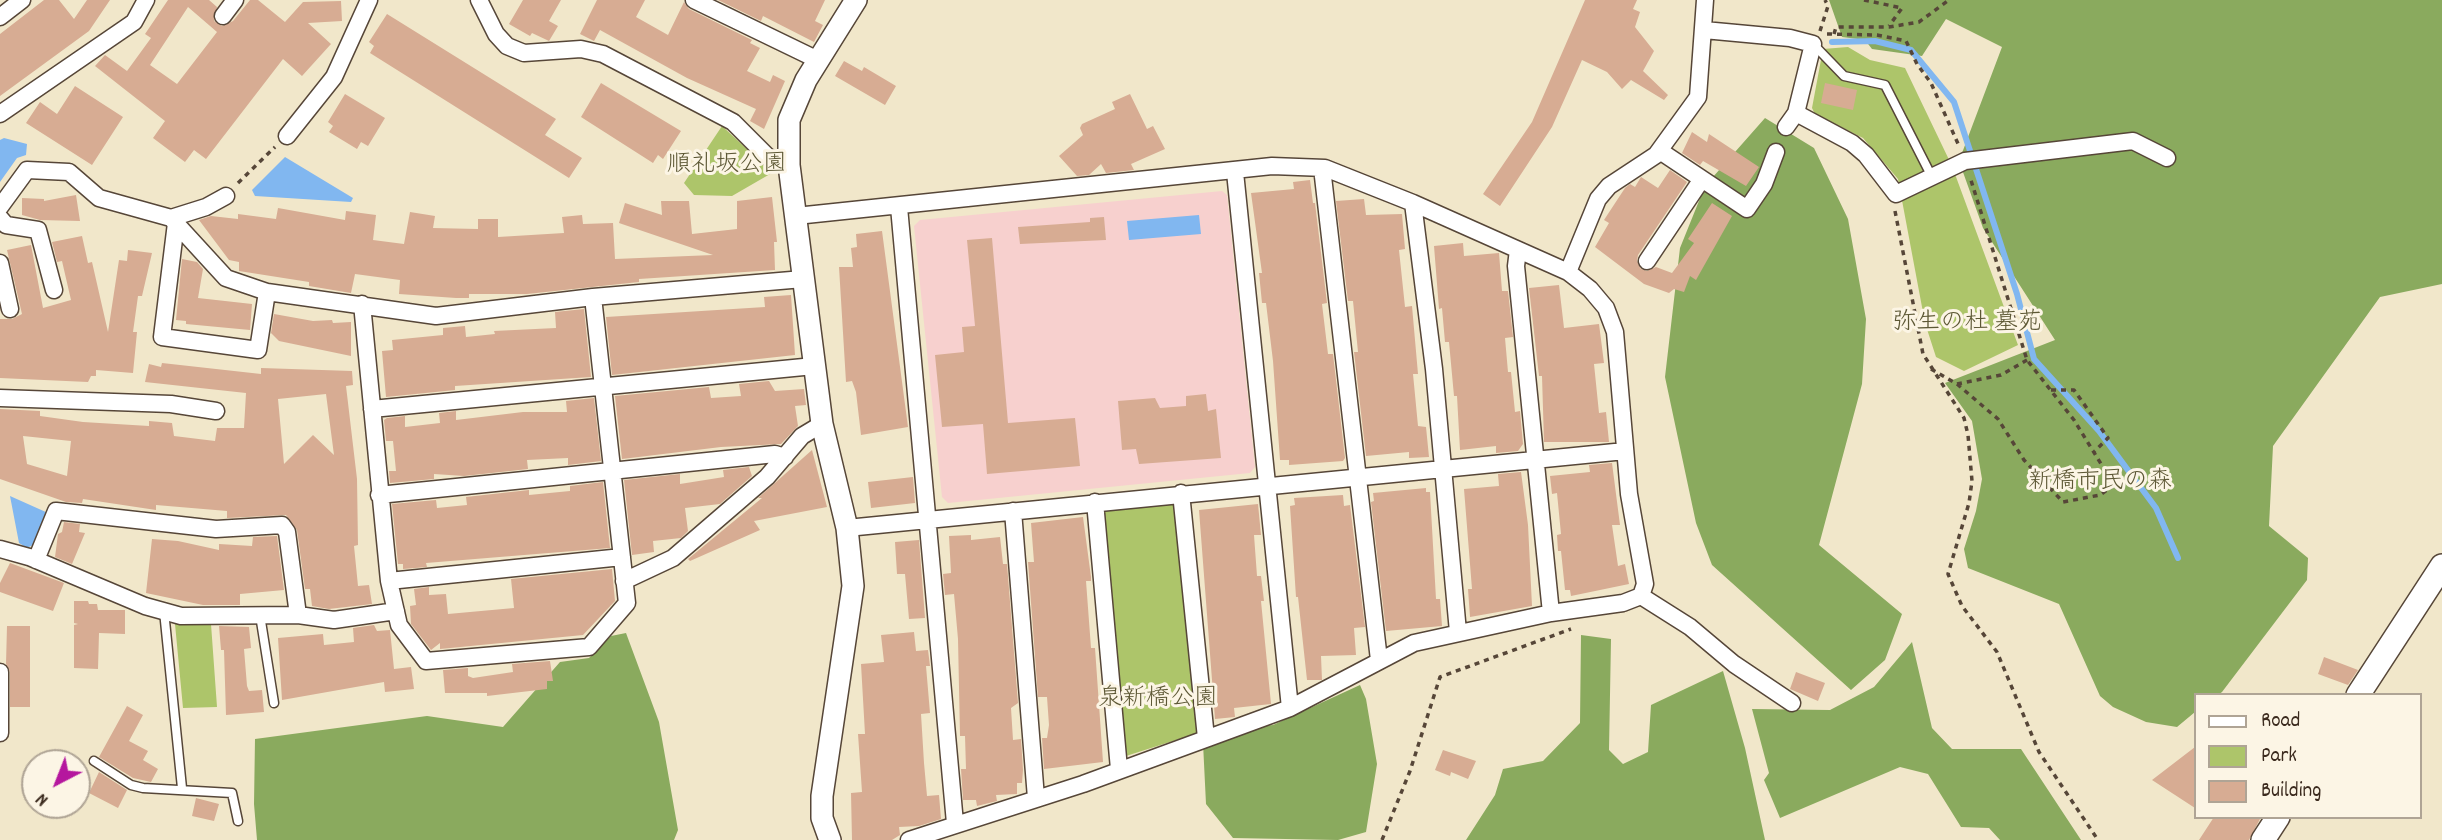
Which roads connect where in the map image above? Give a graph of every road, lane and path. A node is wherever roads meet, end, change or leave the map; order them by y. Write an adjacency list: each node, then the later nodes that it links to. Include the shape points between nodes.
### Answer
1 (22, 0): 14 (street)
2 (146, 0): 22 (street, via 134,22)
3 (235, 0): 13 (street)
4 (369, 0): 24 (street, via 334,76)
5 (479, 0): 15 (street)
6 (497, 0): 15 (street)
7 (694, 0): 20 (street)
8 (856, 0): 20 (street)
9 (1704, 0): 17 (street)
10 (1825, 0): 18 (path, via 1828,6 1819,34)
11 (1864, 0): 16 (path, via 1902,8)
12 (1949, 0): 16 (path, via 1919,22)
13 (223, 16)
14 (0, 17)
15 (488, 19): 29 (street, via 507,46 524,53 581,49 603,54 733,122 768,157)
16 (1889, 27): 18 (path, via 1836,27)
17 (1704, 30): 19 (street, via 1790,37); 25 (street, via 1698,97)
18 (1834, 34): 28 (path, via 1906,41 1931,83)
19 (1813, 44): 21 (street); 32 (lane, via 1844,76 1885,85)
20 (818, 60): 29 (street, via 792,111)
21 (1796, 113): 23 (street); 34 (street, via 1852,143)
22 (0, 114)
23 (1786, 127)
24 (287, 136): 35 (path)
25 (1660, 151): 33 (street); 45 (street, via 1609,186 1598,199)
26 (1776, 152): 33 (street, via 1764,184 1747,209)
27 (2167, 158): 28 (street, via 2133,141)
28 (1965, 161): 32 (street); 52 (path)
29 (789, 165): 39 (street)
30 (1322, 168): 31 (street, via 1272,166); 36 (street); 68 (street)
31 (1235, 172): 38 (street); 69 (street)
32 (1932, 177): 34 (street)
33 (1702, 179): 43 (street)
34 (1896, 194): 54 (path, via 1917,332)
35 (226, 196): 41 (street)
36 (1413, 202): 42 (street); 66 (street)
37 (0, 206): 41 (street, via 27,170 69,172 99,198)
38 (898, 207): 39 (street); 74 (street)
39 (796, 216): 46 (street)
40 (0, 218): 47 (street, via 6,225 38,230)
41 (174, 221): 48 (street, via 226,278); 48 (street, via 162,337 258,350)
42 (1518, 250): 45 (street); 65 (street)
43 (1647, 261)
44 (0, 263): 51 (street)
45 (1568, 272): 62 (street, via 1606,308 1615,332)
46 (803, 279): 49 (street); 53 (street)
47 (54, 290)
48 (267, 292): 50 (street)
49 (593, 297): 50 (street, via 436,316); 56 (street)
50 (362, 304): 59 (street)
51 (10, 309)
52 (2027, 360): 55 (path, via 2001,375); 57 (path)
53 (814, 366): 56 (street); 61 (street)
54 (1931, 369): 55 (path); 108 (path, via 1964,418 1971,461 1967,520 1949,561 1951,584 1997,652 2039,752)
55 (1957, 384): 63 (path, via 1998,419 2024,460 2063,502 2100,495 2114,485)
56 (603, 385): 59 (street); 67 (street)
57 (2051, 390): 63 (path); 63 (path, via 2074,390 2108,438)
58 (0, 398): 60 (street, via 171,404)
59 (372, 409): 71 (street)
60 (216, 411)
61 (822, 424): 64 (street, via 802,436); 75 (street)
62 (1625, 451): 65 (street); 82 (street, via 1645,584)
63 (2094, 452)
64 (785, 457): 67 (street, via 775,454); 81 (street, via 673,558)
65 (1535, 459): 66 (street); 85 (street)
66 (1443, 468): 68 (street); 89 (street)
67 (612, 471): 71 (street); 77 (street)
68 (1357, 476): 69 (street); 90 (street)
69 (1267, 484): 70 (street); 95 (street)
70 (1181, 493): 72 (street); 97 (street)
71 (379, 495): 80 (street)
72 (1095, 502): 73 (street); 99 (street)
73 (1013, 511): 74 (street); 101 (street)
74 (927, 520): 75 (street); 104 (street)
75 (847, 528): 105 (street, via 853,586 822,796 822,818)
76 (0, 548): 78 (street)
77 (622, 558): 80 (street); 81 (street)
78 (36, 560): 83 (street); 87 (street, via 56,511 216,528 282,525 287,532)
79 (2442, 566): 92 (main road)
80 (389, 580): 84 (street)
81 (624, 580): 84 (street, via 628,603 589,647 426,661 399,625)
82 (1641, 596): 85 (street, via 1623,603); 94 (street)
83 (164, 611): 86 (street, via 181,616); 100 (lane)
84 (396, 611): 87 (street, via 334,620)
85 (1551, 613): 89 (street)
86 (260, 615): 87 (street); 93 (lane)
87 (298, 615)
88 (1572, 629): 107 (path, via 1440,677)
89 (1458, 632): 90 (street, via 1414,643)
90 (1379, 660): 95 (street)
91 (0, 672): 96 (street)
92 (2359, 693)
93 (274, 703)
94 (1792, 703)
95 (1290, 708): 97 (street)
96 (0, 733)
97 (1206, 738): 99 (street)
98 (94, 761): 100 (lane, via 131,785)
99 (1119, 769): 101 (street)
100 (182, 788): 103 (lane, via 232,793)
101 (1036, 798): 104 (street)
102 (2277, 819): 109 (main road)
103 (238, 821)
104 (954, 823): 106 (street)
105 (830, 840)
106 (909, 840)
107 (1382, 840)
108 (2098, 840)
109 (2263, 840)

